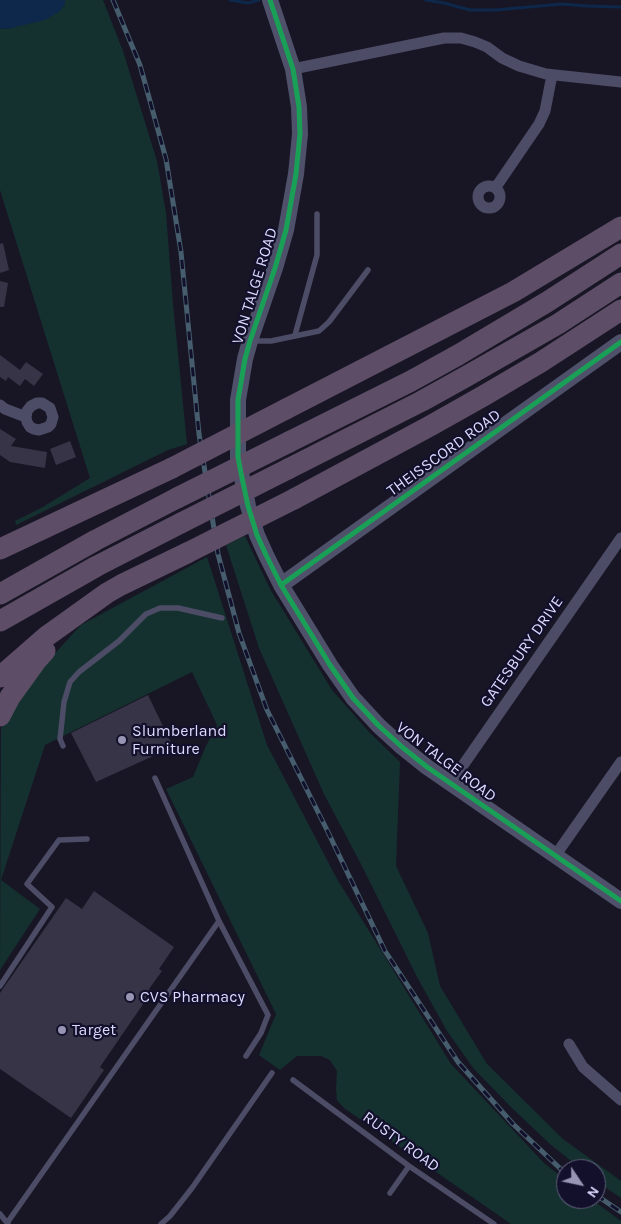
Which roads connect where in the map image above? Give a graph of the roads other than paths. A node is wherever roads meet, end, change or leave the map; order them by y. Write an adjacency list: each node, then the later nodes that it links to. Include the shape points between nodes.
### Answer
1 (272, 6): 2 (street, VON TALGE ROAD)
2 (293, 69): 3 (street, via 444,38 462,38 487,47 519,66); 13 (street, VON TALGE ROAD, via 300,121 296,174 282,246)
3 (552, 75): 4 (street); 5 (street, via 539,124)
4 (621, 82)
5 (496, 187)
6 (317, 214): 12 (lane, via 317,256)
7 (621, 227): 17 (highway, bridge, via 513,292 172,468)
8 (621, 254): 23 (highway, bridge, via 458,355 96,540)
9 (368, 270): 12 (lane, via 319,331)
10 (621, 283): 25 (highway, bridge, via 558,324 422,401 181,522)
11 (621, 310): 22 (highway, bridge, via 541,362 430,426 294,499)
12 (295, 335): 13 (lane, via 271,341)
13 (250, 341): 21 (street, VON TALGE ROAD, via 238,400 238,457 253,522)
14 (621, 342): 21 (street, THEISSCORD ROAD)
15 (0, 405): 16 (street)
16 (26, 417)
17 (48, 527): 19 (highway); 20 (highway)
18 (621, 538): 31 (street, GATESBURY DRIVE)
19 (0, 549)
20 (0, 558)
21 (281, 585): 31 (street, VON TALGE ROAD, via 353,698 392,738)
22 (107, 592): 26 (highway); 27 (highway, via 36,661)
23 (0, 594)
24 (222, 618): 28 (lane, via 178,608 160,608 146,614 70,682 64,702)
25 (0, 621)
26 (0, 677)
27 (0, 716)
28 (62, 746)
29 (621, 762): 33 (street)
30 (155, 778): 35 (lane)
31 (450, 784): 33 (street, VON TALGE ROAD)
32 (87, 840): 36 (lane, via 59,840 26,884 52,907)
33 (555, 856): 34 (street, VON TALGE ROAD)
34 (621, 901)
35 (219, 921): 38 (lane, via 268,1015); 45 (lane)
36 (0, 986)
37 (569, 1044): 41 (street, via 583,1067)
38 (246, 1056)
39 (272, 1073): 46 (lane, via 192,1188)
40 (293, 1080): 42 (lane, RUSTY ROAD)
41 (621, 1100)
42 (409, 1166): 43 (lane); 47 (lane, RUSTY ROAD)
43 (390, 1193)
44 (0, 1214): 45 (lane)
45 (7, 1223)
46 (161, 1224)
47 (494, 1224)

